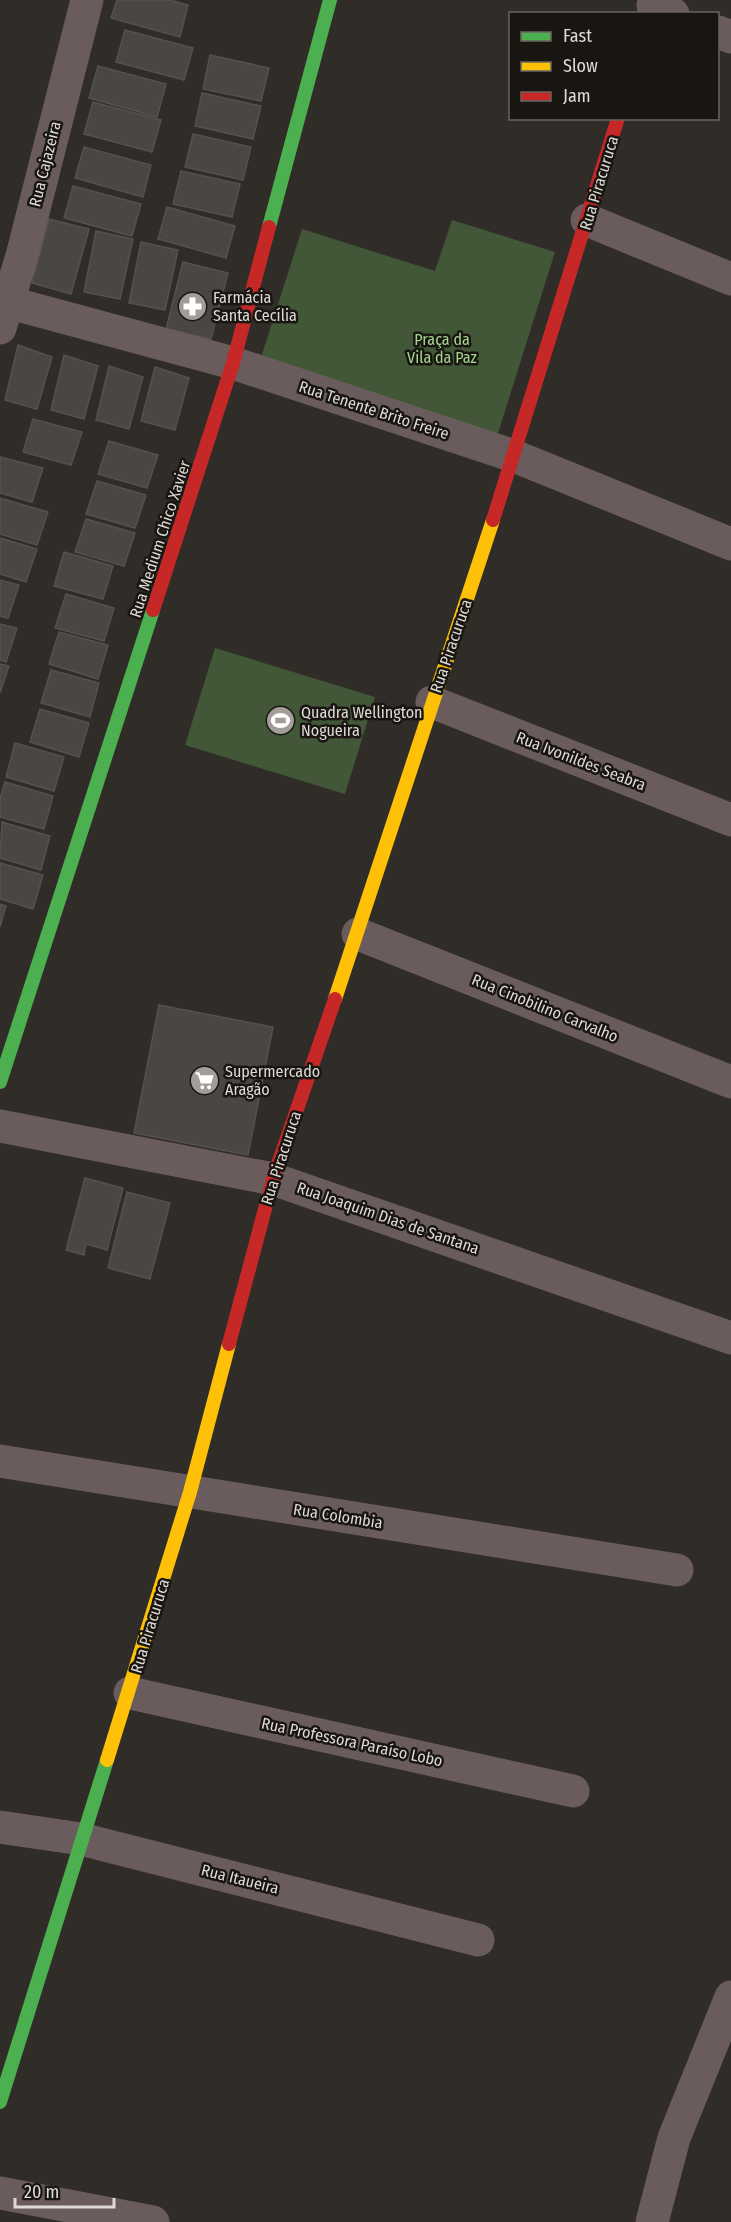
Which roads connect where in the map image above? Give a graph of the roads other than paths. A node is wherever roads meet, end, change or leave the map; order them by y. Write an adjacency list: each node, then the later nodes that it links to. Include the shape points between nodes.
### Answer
1 (87, 0): 5 (street, Rua Cajazeira)
2 (330, 0): 8 (street, Rua Medium Chico Xavier)
3 (617, 120): 4 (street, Rua Piracuruca)
4 (587, 220): 6 (street); 9 (street, Rua Piracuruca)
5 (11, 255): 7 (street, Rua Cajazeira)
6 (731, 279)
7 (4, 315): 8 (street, Rua Tenente Brito Freire)
8 (233, 363): 9 (street, Rua Tenente Brito Freire); 14 (street, Rua Medium Chico Xavier)
9 (514, 456): 10 (street, Rua Tenente Brito Freire); 11 (street, Rua Piracuruca)
10 (731, 544)
11 (432, 702): 12 (street, Rua Ivonildes Seabra); 13 (street, Rua Piracuruca)
12 (731, 820)
13 (358, 934): 15 (street, Rua Cinobilino Carvalho); 17 (street, Rua Piracuruca)
14 (0, 1082)
15 (731, 1082)
16 (0, 1126): 17 (street, Rua Joaquim Dias de Santana)
17 (273, 1179): 18 (street, Rua Joaquim Dias de Santana); 20 (street, Rua Piracuruca)
18 (731, 1338)
19 (0, 1461): 20 (street, Rua Colombia)
20 (190, 1492): 21 (street, Rua Colombia); 22 (street, Rua Piracuruca)
21 (677, 1570)
22 (130, 1693): 23 (street, Rua Professora Paraíso Lobo); 25 (street, Rua Piracuruca)
23 (573, 1791)
24 (0, 1827): 25 (street, Rua Itaueira)
25 (81, 1839): 26 (street, Rua Itaueira); 28 (street, Rua Piracuruca)
26 (478, 1940)
27 (731, 1997): 31 (street, via 674,2138)
28 (0, 2102)
29 (0, 2193): 30 (street)
30 (153, 2222)
31 (652, 2222)

